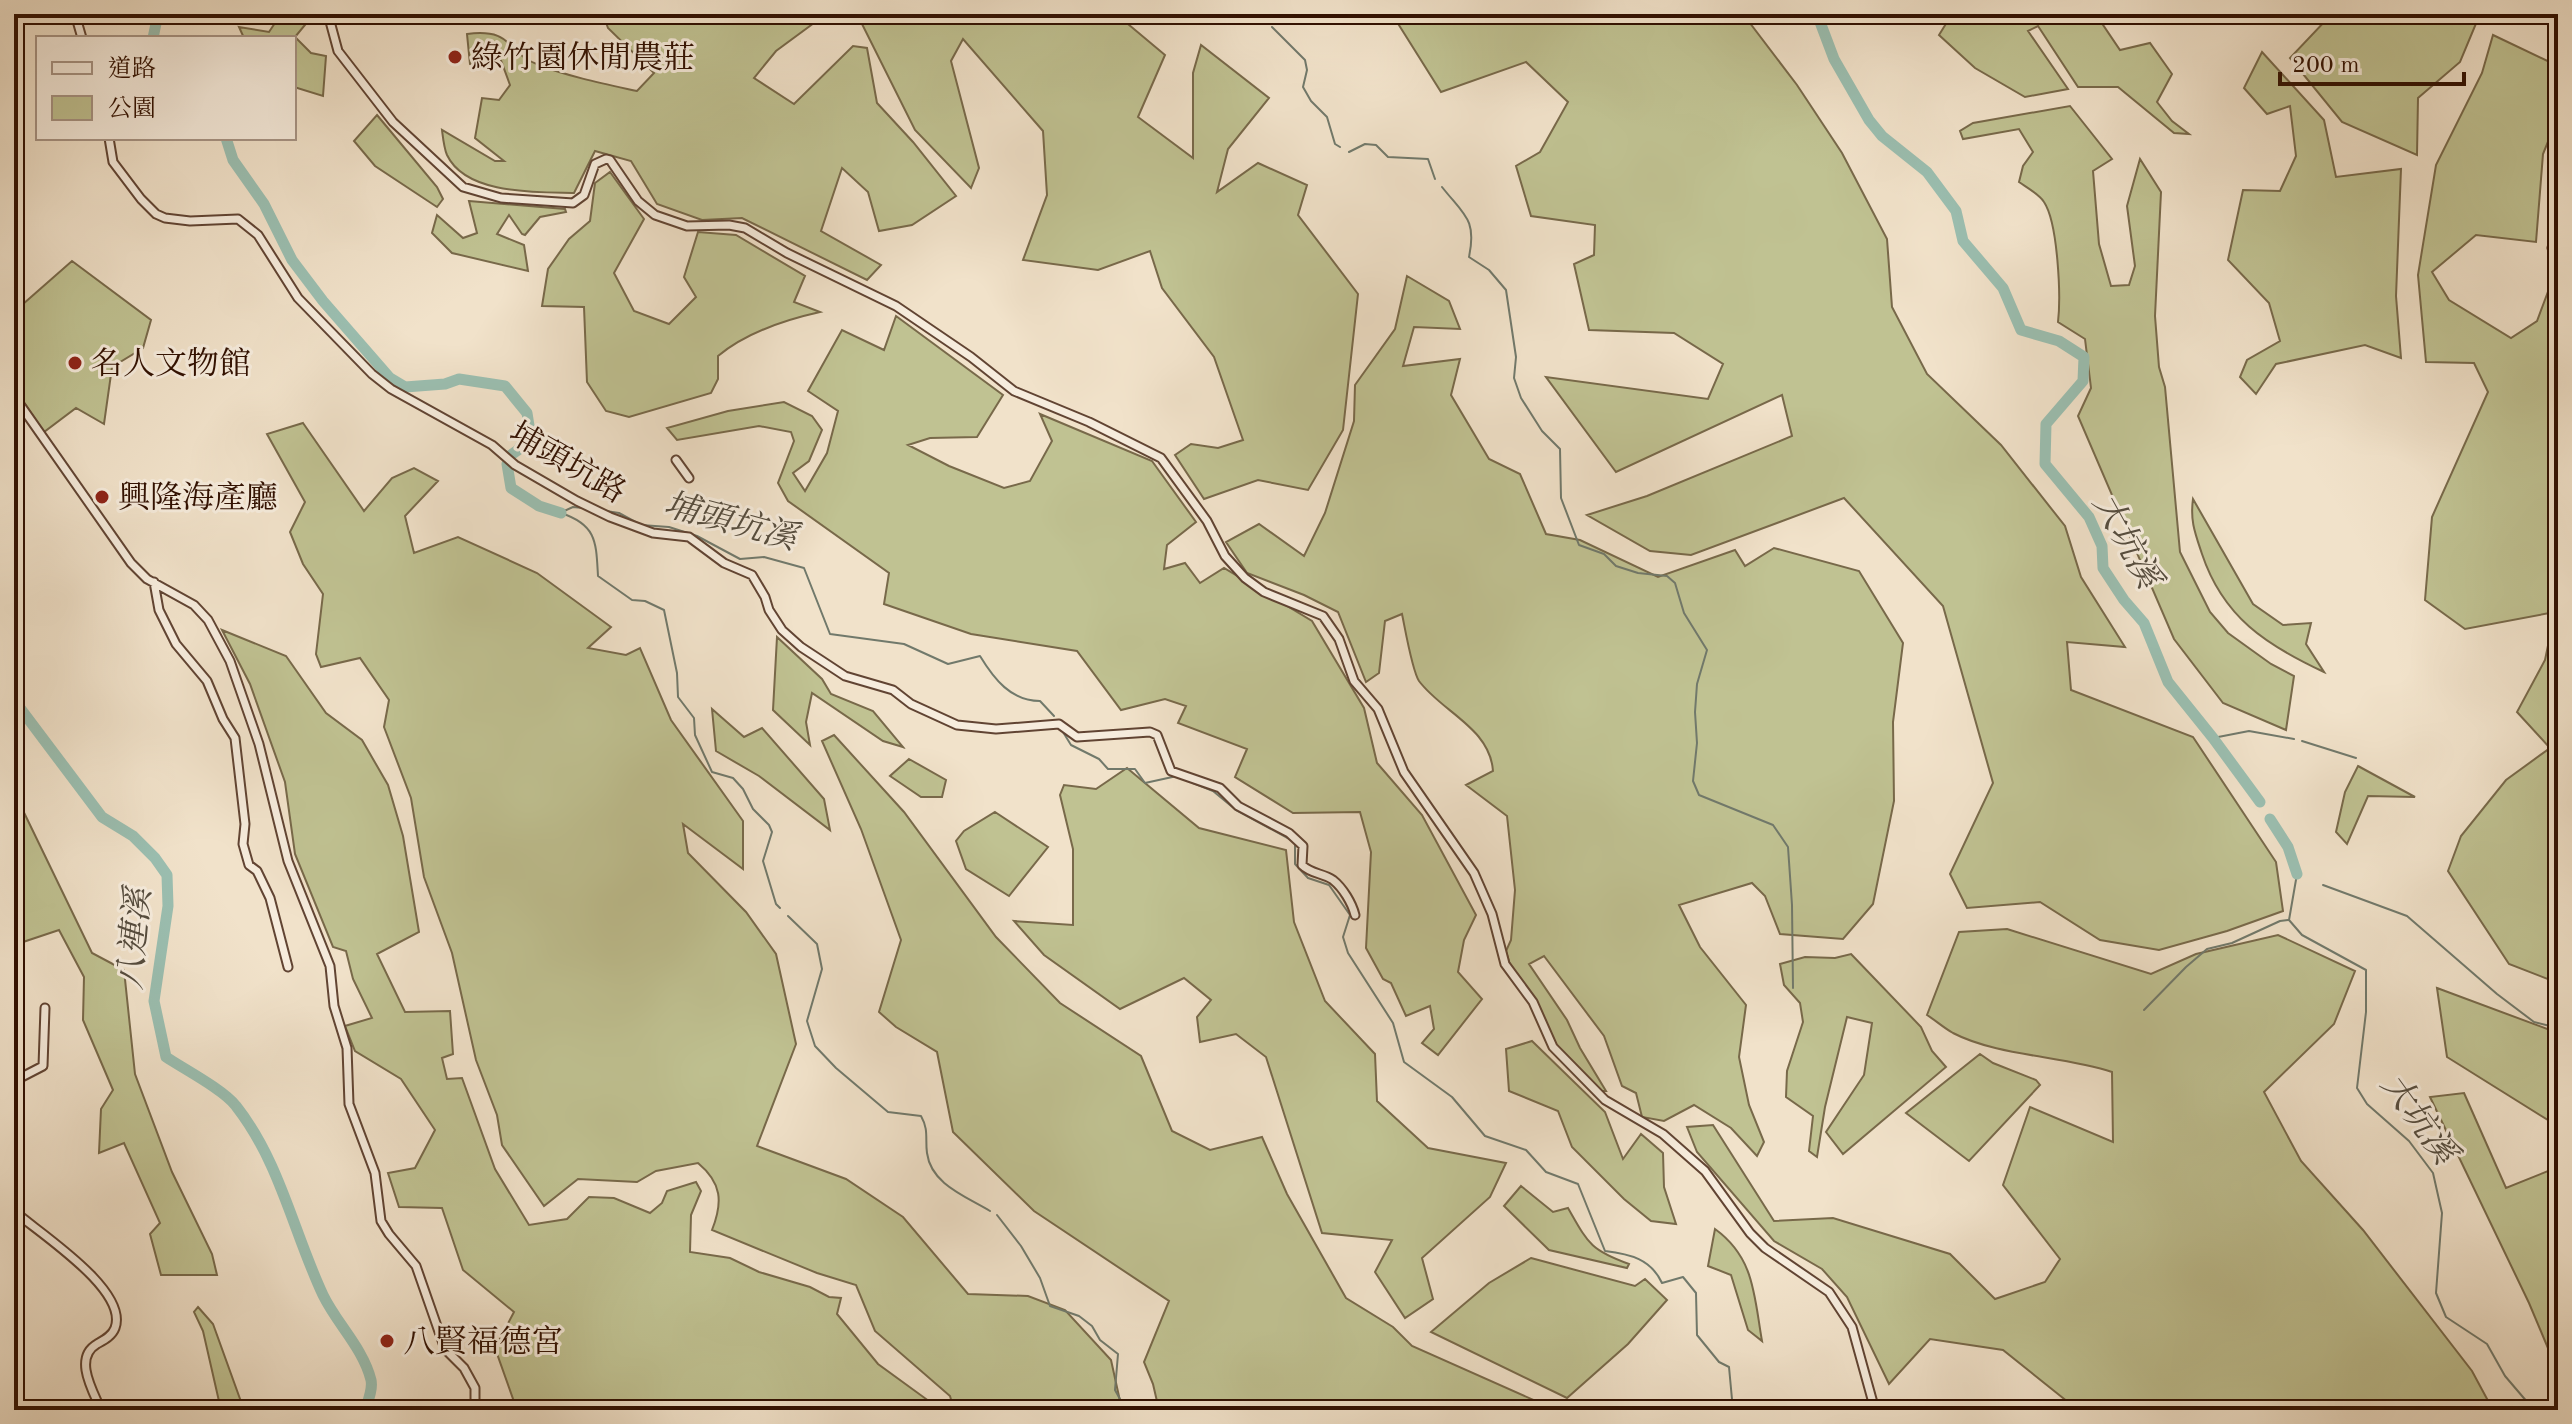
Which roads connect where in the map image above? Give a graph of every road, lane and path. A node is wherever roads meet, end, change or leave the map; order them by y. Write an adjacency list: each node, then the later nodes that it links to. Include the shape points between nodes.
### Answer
1 (75, 14): 3 (street)
2 (328, 14): 20 (street, via 338,51 393,122 463,187 501,198 573,203 584,195 595,164 610,160 638,201 655,215 687,226 745,228 896,306 1014,391 1161,458 1236,570 1264,592 1314,611 1333,627 1354,681 1382,717 1404,772 1474,873 1505,964 1533,1002 1553,1047 1605,1100 1663,1134 1705,1171 1765,1248 1829,1292 1852,1327)
3 (81, 36)
4 (109, 140): 13 (street, 埔頭坑路, via 113,162 156,214 190,221 238,219 258,235 298,298 391,389 492,445 515,465 577,501 653,533 689,537 724,563 752,575 782,630 832,668 893,690 957,725 996,729 1059,724 1077,737 1157,735 1171,771 1220,788 1238,806 1289,833 1303,846 1302,865 1333,880 1353,904)
5 (2558, 167): 6 (street)
6 (2558, 197)
7 (2558, 229): 8 (street, via 2552,248)
8 (2558, 252)
9 (14, 396): 12 (street, via 116,545)
10 (676, 460): 11 (street)
11 (689, 478)
12 (154, 582): 14 (street, via 159,610 176,644 207,681 235,738 243,844 249,865 270,898); 19 (street, via 194,605 230,661 259,744 288,861 330,966 334,1006 347,1048 349,1104 375,1173 381,1221 416,1266 445,1349 475,1388)
13 (1355, 915)
14 (288, 967)
15 (45, 1008): 16 (street, via 43,1066)
16 (14, 1081)
17 (14, 1211): 18 (street, via 89,1271 110,1300 115,1330 85,1358)
18 (101, 1410)
19 (475, 1410)
20 (1875, 1410)

